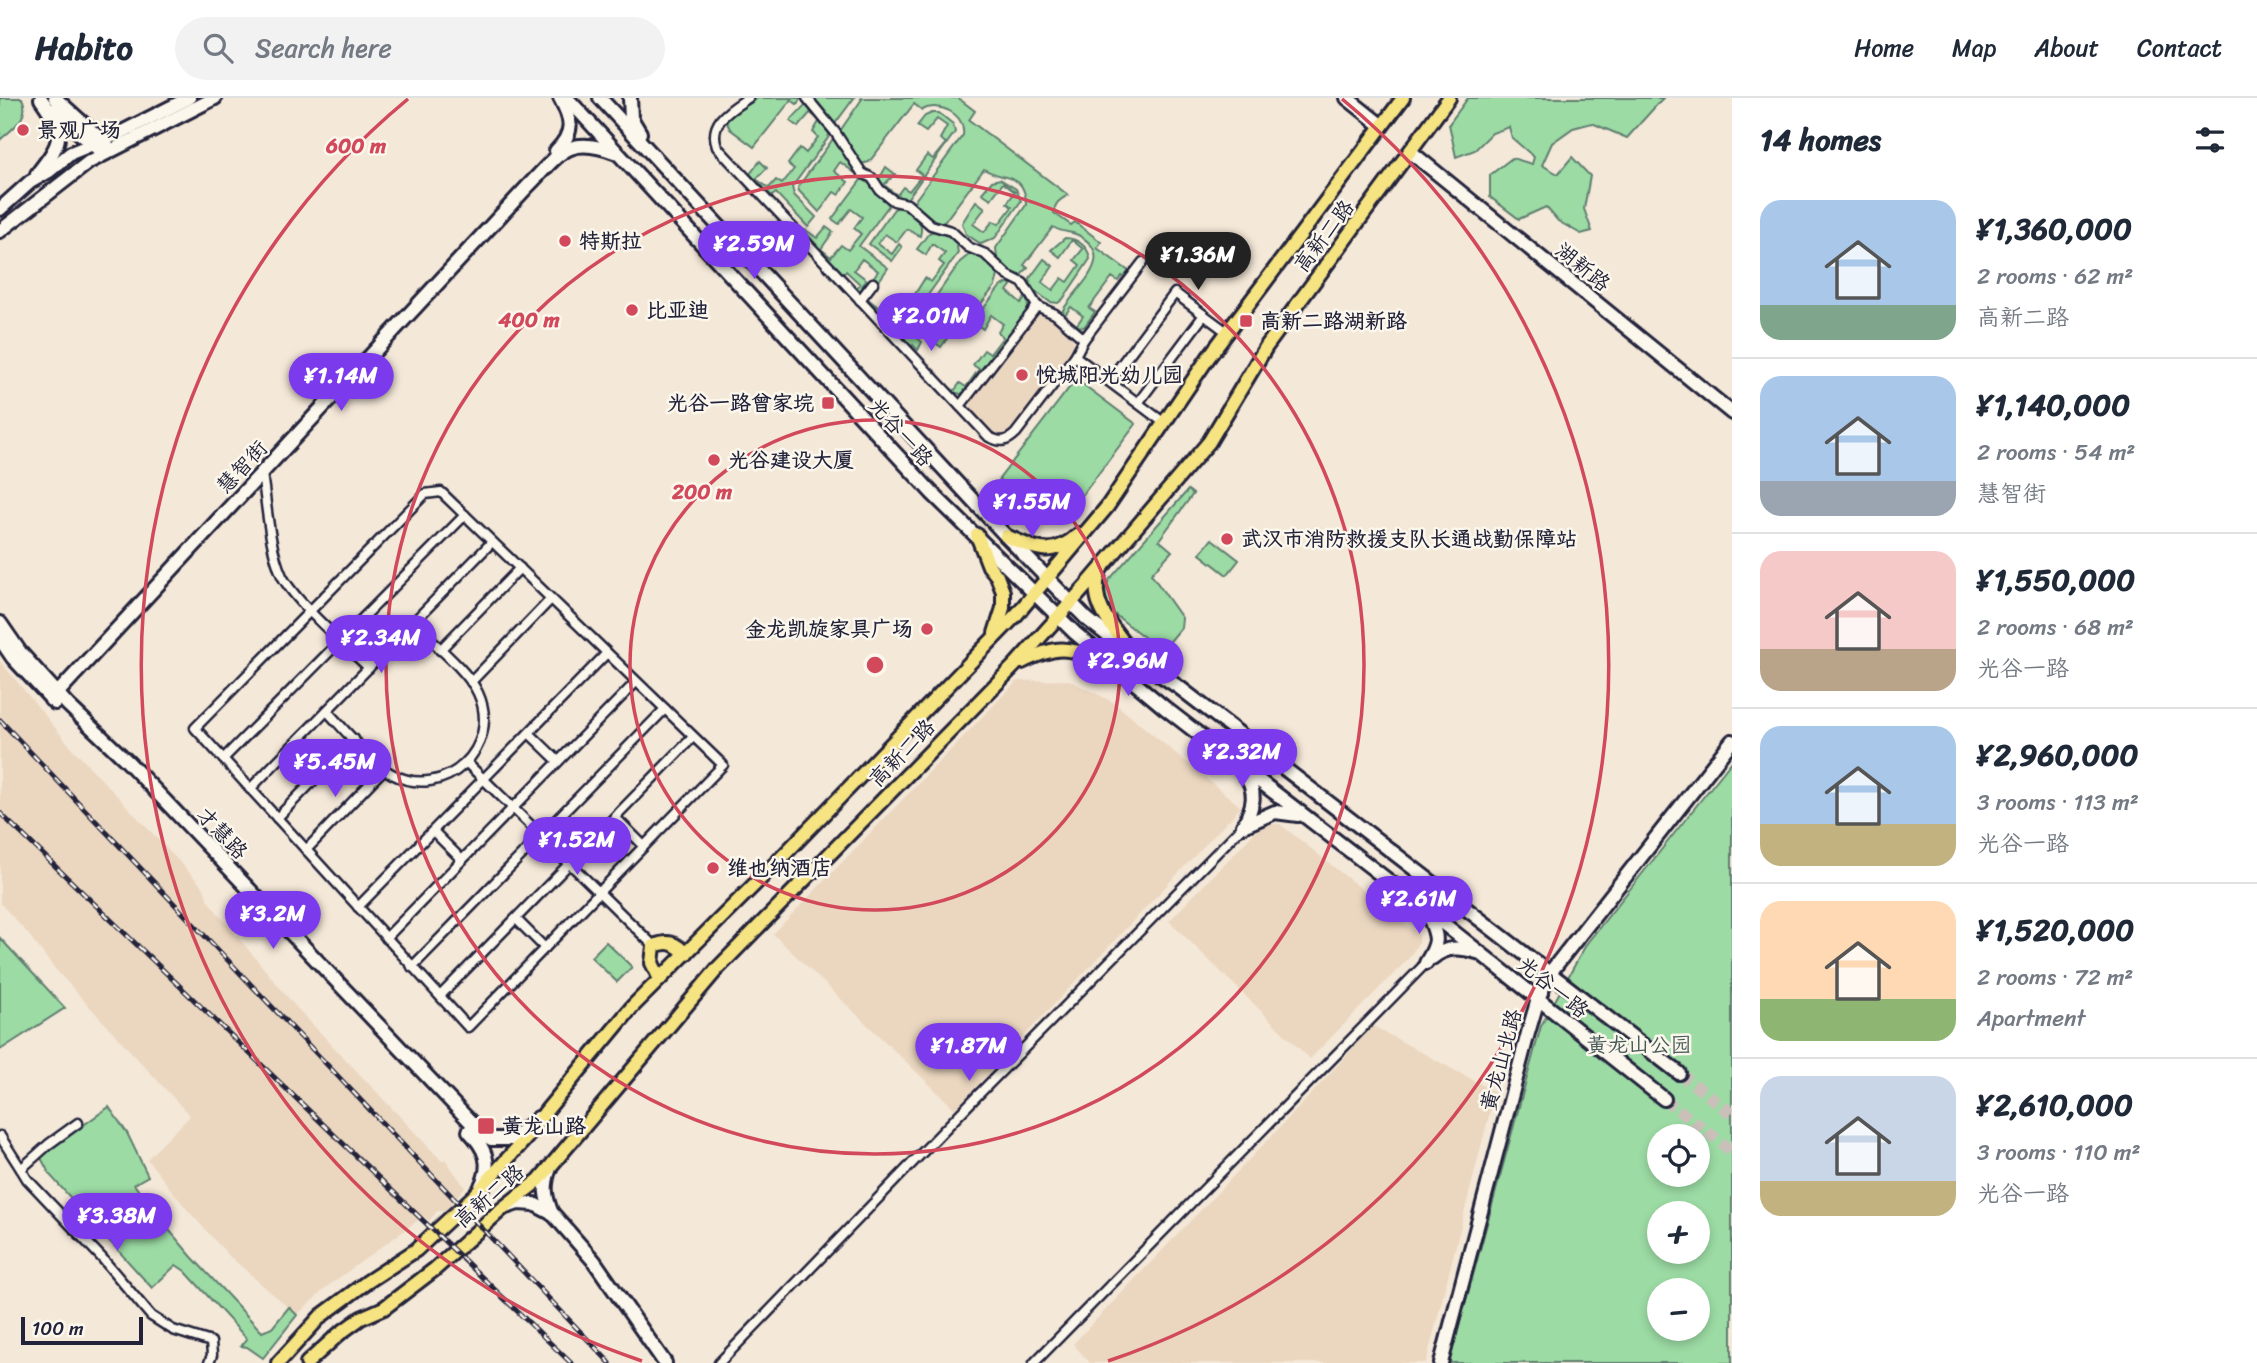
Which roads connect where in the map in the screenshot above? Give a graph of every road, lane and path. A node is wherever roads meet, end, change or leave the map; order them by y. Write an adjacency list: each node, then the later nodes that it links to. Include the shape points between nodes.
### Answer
1 (40, 98): 15 (street); 19 (street, via 55,118 59,138)
2 (55, 98): 15 (street)
3 (189, 98): 15 (street)
4 (215, 98): 15 (street)
5 (560, 98): 66 (street, 慧智街, via 570,121 564,142)
6 (567, 98): 18 (street, 光谷一路)
7 (600, 98): 17 (street, 光谷一路)
8 (631, 98): 17 (street, via 631,118)
9 (748, 98): 28 (street, via 718,122 717,147)
10 (807, 98): 29 (street, via 862,173 880,190 985,254 1023,284)
11 (1347, 98): 14 (street)
12 (1403, 98): 14 (main road, 高新二路)
13 (1449, 98): 16 (main road, 高新二路)
14 (1382, 126): 31 (main road, 高新二路)
15 (103, 147): 19 (street, via 71,153); 21 (street)
16 (1411, 152): 37 (street, 湖新路); 46 (main road, 高新二路, via 1266,347 1209,442)
17 (653, 154): 23 (street, 光谷一路)
18 (620, 155): 25 (street, 光谷一路); 39 (street, 慧智街, via 587,144 560,155)
19 (30, 182): 20 (street)
20 (0, 209)
21 (29, 209): 22 (street); 24 (street)
22 (0, 231)
23 (727, 234): 25 (street, via 740,254 742,269 737,271); 43 (street, 光谷一路)
24 (0, 241)
25 (709, 251): 42 (street, 光谷一路)
26 (1143, 262): 32 (street)
27 (873, 283): 28 (street)
28 (860, 300): 36 (street)
29 (1037, 306): 32 (street, via 1055,314); 36 (street)
30 (1204, 315): 31 (street); 34 (street, via 1175,293); 35 (street)
31 (1227, 332): 38 (main road, 高新二路)
32 (1084, 339): 33 (street)
33 (1075, 356): 34 (street); 36 (street, via 1008,440 998,442 989,437)
34 (1109, 381): 35 (street)
35 (1138, 403): 38 (street)
36 (960, 405)
37 (1732, 413)
38 (1163, 422): 40 (main road, 高新二路)
39 (262, 474): 51 (street, via 279,569); 66 (street, 慧智街)
40 (1107, 507): 43 (main road, via 1069,543 1053,550 1037,550); 47 (main road, 高新二路)
41 (465, 515): 44 (street); 51 (street, via 441,492 425,494); 56 (street)
42 (977, 536): 48 (street, 光谷一路); 57 (main road, via 1003,592 1001,621)
43 (1006, 536): 47 (street, 光谷一路)
44 (492, 542): 45 (street); 54 (street)
45 (520, 568): 49 (street); 58 (street)
46 (1101, 568): 50 (main road, 高新二路); 60 (main road, via 1095,595)
47 (1048, 579): 48 (main road, 高新二路); 50 (street, 光谷一路)
48 (1034, 595): 52 (street, 光谷一路); 57 (main road, 高新二路)
49 (551, 599): 59 (street); 64 (street)
50 (1071, 603): 52 (main road, 高新二路); 60 (street, 光谷一路)
51 (310, 610): 56 (street); 73 (street, via 195,728)
52 (1058, 617): 61 (street, 光谷一路); 62 (main road, 高新二路)
53 (0, 623): 66 (street, 才慧路)
54 (412, 623): 58 (street); 63 (street)
55 (0, 639): 66 (street, 才慧路, via 13,658)
56 (341, 640): 63 (street); 73 (street)
57 (991, 641): 99 (main road, 高新二路)
58 (440, 650): 64 (street)
59 (607, 653): 65 (street); 69 (street)
60 (1133, 656): 102 (street, 光谷一路, via 1181,688)
61 (1110, 663): 62 (main road, via 1054,649); 76 (street, 光谷一路)
62 (1015, 665): 111 (main road, 高新二路, via 711,976)
63 (369, 668): 68 (street)
64 (471, 681): 75 (street, via 481,699 483,725)
65 (636, 682): 67 (street); 74 (street)
66 (52, 694): 108 (street, 才慧路, via 127,761 483,1135 512,1139); 113 (street, 才慧路, via 477,1140 488,1167)
67 (665, 709): 70 (street); 86 (street)
68 (327, 711): 71 (street); 79 (street)
69 (529, 733): 74 (street); 78 (street)
70 (694, 737): 81 (street); 87 (street, via 723,765)
71 (354, 739): 77 (street); 82 (street)
72 (1732, 741): 102 (street, 黄龙山北路)
73 (223, 759): 79 (street)
74 (558, 761): 80 (street)
75 (467, 763): 77 (street, via 452,775 426,781 401,778); 78 (street)
76 (1236, 763): 83 (street, 光谷一路); 84 (street, via 1250,780 1254,794 1253,808)
77 (384, 769): 88 (street)
78 (484, 779): 80 (street); 85 (street)
79 (250, 789): 82 (street)
80 (513, 808): 86 (street); 89 (street)
81 (615, 817): 87 (street); 90 (street)
82 (277, 818): 88 (street)
83 (1306, 818): 84 (street, via 1275,812); 93 (street, 光谷一路)
84 (1243, 826): 120 (street)
85 (433, 831): 89 (street); 92 (street)
86 (541, 835): 90 (street); 101 (street)
87 (644, 846): 91 (street)
88 (306, 850): 92 (street)
89 (462, 860): 95 (street)
90 (570, 863): 91 (street); 94 (street)
91 (599, 892): 96 (street); 97 (street)
92 (358, 907): 95 (street)
93 (1425, 909): 98 (street, 光谷一路); 100 (street, via 1438,937)
94 (516, 919): 97 (street); 104 (street)
95 (386, 938): 101 (street)
96 (654, 946): 99 (main road, via 673,942); 103 (main road, via 652,963)
97 (545, 948): 104 (street, via 468,1027)
98 (1479, 952): 100 (street, via 1447,948); 105 (street, 光谷一路)
99 (686, 954): 103 (main road, 高新二路)
100 (1426, 963): 121 (street)
101 (412, 967): 104 (street)
102 (1549, 974): 105 (street, 黄龙山北路); 106 (street, 光谷一路)
103 (660, 979): 108 (main road, 高新二路)
104 (440, 996)
105 (1538, 999): 107 (street, 光谷一路); 122 (street, 黄龙山北路)
106 (1679, 1073)
107 (1664, 1099)
108 (546, 1111): 113 (main road, 高新二路)
109 (78, 1123): 112 (street)
110 (0, 1136): 112 (street)
111 (554, 1160): 114 (main road, 高新二路, via 539,1180); 115 (street, via 544,1182)
112 (21, 1169): 116 (street, via 151,1317 173,1330 211,1342)
113 (475, 1195): 117 (main road, 高新二路, via 416,1250 321,1316)
114 (502, 1209): 115 (street, via 534,1204); 118 (main road, 高新二路, via 435,1269 384,1308 339,1334)
115 (553, 1214): 119 (street, via 594,1261)
116 (209, 1363)
117 (278, 1363)
118 (307, 1363)
119 (665, 1363)
120 (719, 1363)
121 (1034, 1363)
122 (1441, 1363)

